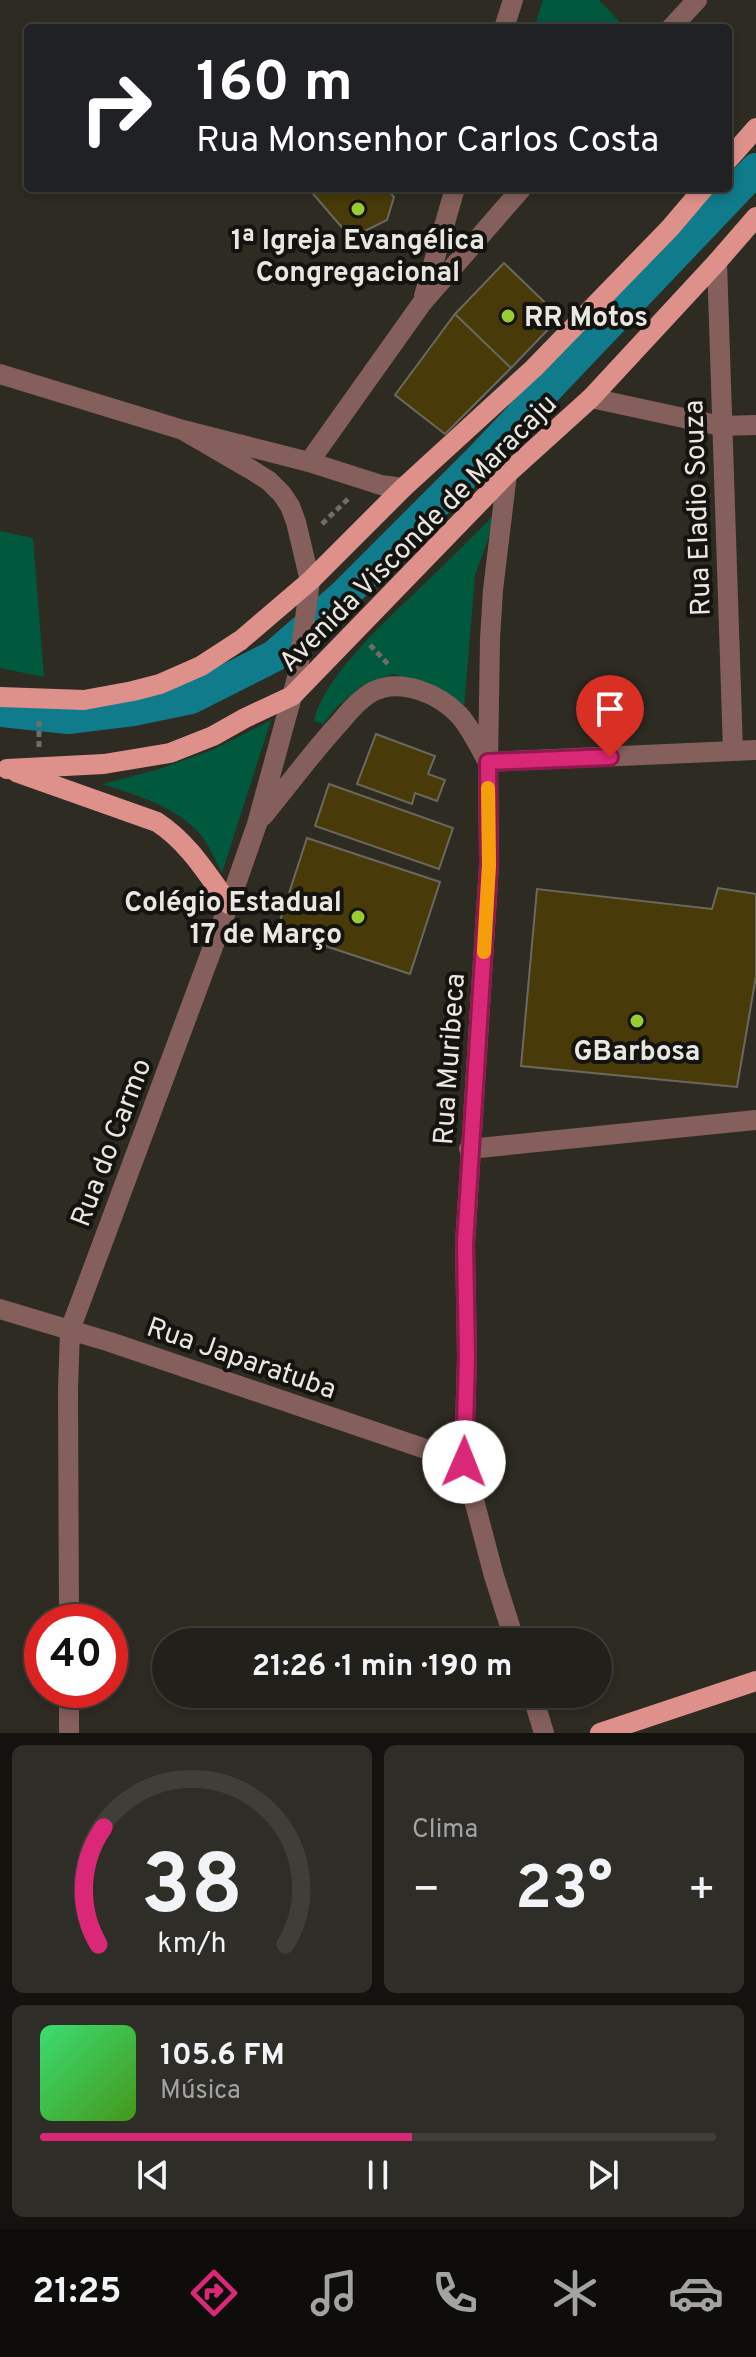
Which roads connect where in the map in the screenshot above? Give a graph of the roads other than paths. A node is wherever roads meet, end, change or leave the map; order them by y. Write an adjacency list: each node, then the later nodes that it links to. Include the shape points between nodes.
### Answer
1 (513, 0): 3 (street)
2 (697, 0): 4 (street)
3 (505, 24)
4 (675, 24)
5 (756, 128): 6 (main road)
6 (732, 155)
7 (454, 192): 12 (street)
8 (509, 192): 12 (street)
9 (700, 192): 20 (main road, Avenida Visconde de Maracaju, via 534,368)
10 (756, 217): 11 (main road, Avenida Visconde de Maracaju)
11 (717, 262): 14 (main road, Avenida Visconde de Maracaju); 16 (street, Rua Eladio Souza)
12 (422, 303): 18 (street)
13 (0, 374): 17 (street)
14 (591, 398): 16 (street); 19 (main road, Avenida Visconde de Maracaju)
15 (756, 425): 16 (street)
16 (721, 426): 25 (street, Rua Eladio Souza)
17 (183, 430): 18 (street); 21 (street, via 282,494 296,522)
18 (309, 462): 20 (street)
19 (507, 474): 22 (main road, Avenida Visconde de Maracaju); 26 (street, Rua Muribeca, via 493,590)
20 (403, 488): 21 (main road, Avenida Visconde de Maracaju)
21 (310, 581): 22 (street, Rua do Carmo); 23 (main road, Avenida Visconde de Maracaju, via 241,640 160,684 84,700)
22 (294, 687): 27 (main road, Avenida Visconde de Maracaju, via 213,736 170,753 104,764); 28 (street, Rua do Carmo)
23 (0, 697)
24 (756, 750): 25 (street)
25 (733, 751): 26 (street)
26 (488, 762): 28 (street, via 459,715 437,697 411,688 374,691 317,748); 31 (street, Rua Muribeca, via 489,865)
27 (4, 768): 29 (main road, via 157,822 188,848)
28 (257, 824): 29 (street, Rua do Carmo)
29 (229, 904): 33 (street, Rua do Carmo)
30 (756, 1120): 31 (street)
31 (469, 1149): 34 (street, Rua Muribeca)
32 (0, 1309): 33 (street, Rua Japaratuba)
33 (70, 1330): 34 (street, Rua Japaratuba); 35 (street, Rua do Carmo)
34 (464, 1462): 36 (street, Rua Muribeca)
35 (69, 1604)
36 (511, 1628)
37 (756, 1681): 42 (main road)
38 (69, 1708): 40 (street)
39 (536, 1708): 41 (street)
40 (69, 1733)
41 (544, 1733)
42 (600, 1733)

